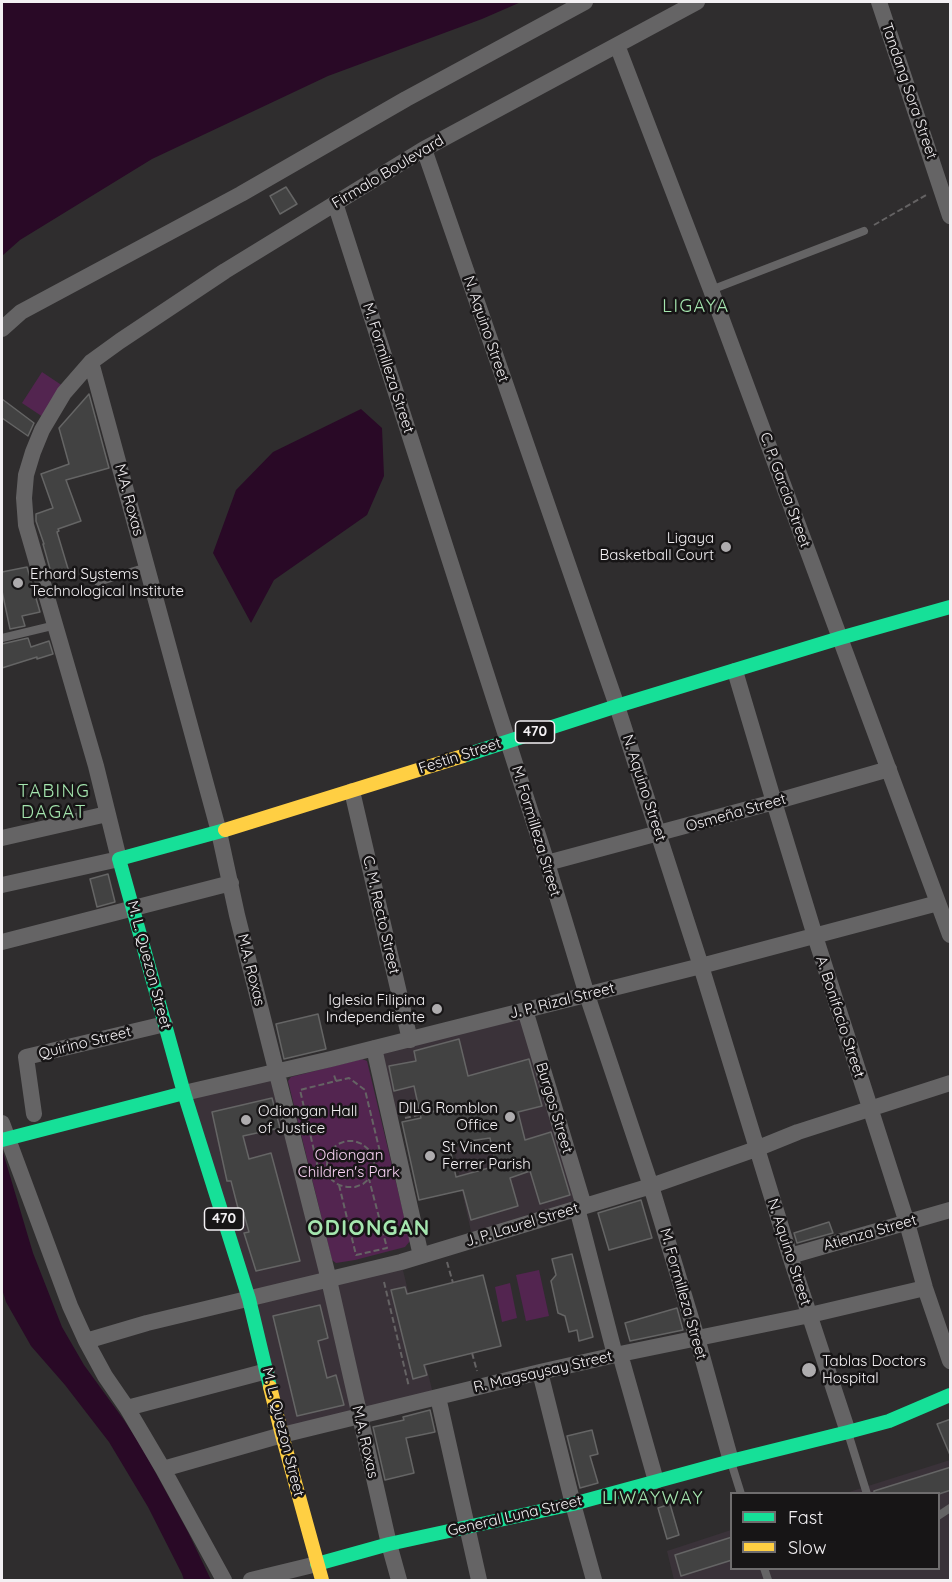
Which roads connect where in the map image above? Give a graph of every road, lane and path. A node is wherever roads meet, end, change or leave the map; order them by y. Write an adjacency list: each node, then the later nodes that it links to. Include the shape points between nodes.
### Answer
1 (585, 2): 11 (street, via 21,312)
2 (697, 2): 4 (street, Firmalo Boulevard)
3 (879, 2): 6 (street, Tandang Sora Street)
4 (617, 45): 5 (street, Firmalo Boulevard); 10 (street, C. P. Garcia Street)
5 (424, 149): 7 (street, Firmalo Boulevard); 20 (street, N. Aquino Street)
6 (941, 186): 8 (street, Tandang Sora Street); 9 (path)
7 (335, 203): 12 (street, Firmalo Boulevard, via 225,271); 21 (street, M. Formilleza Street)
8 (949, 208)
9 (864, 231): 10 (lane)
10 (711, 290): 18 (street, C. P. Garcia Street)
11 (2, 329)
12 (91, 362): 13 (street, M.A. Roxas); 16 (street, M. L. Quezon Street, via 64,393 42,430 26,475 26,525)
13 (147, 567): 14 (lane); 26 (street, M.A. Roxas)
14 (98, 582)
15 (951, 607): 18 (main road, Festin Street / 470)
16 (56, 625): 17 (lane); 25 (street, M. L. Quezon Street)
17 (2, 638)
18 (840, 638): 19 (main road, Festin Street / 470); 22 (street, C. P. Garcia Street)
19 (735, 671): 20 (main road, Festin Street / 470); 24 (street, A. Bonifacio Street)
20 (616, 706): 21 (main road, Festin Street / 470); 27 (street, N. Aquino Street)
21 (508, 740): 23 (main road, Festin Street / 470); 30 (street, M. Formilleza Street)
22 (889, 769): 24 (street, Osmeña Street); 33 (street, C. P. Garcia Street)
23 (352, 791): 26 (main road, Festin Street / 470); 42 (street, C. M. Recto Street)
24 (774, 802): 27 (street, Osmeña Street); 36 (street, A. Bonifacio Street)
25 (107, 814): 28 (street); 29 (street, M. L. Quezon Street)
26 (219, 832): 29 (main road, Festin Street / 470); 31 (street, M.A. Roxas)
27 (659, 834): 30 (street, Osmeña Street); 38 (street, N. Aquino Street)
28 (2, 838)
29 (119, 858): 32 (street, Festin Street); 34 (main road, M. L. Quezon Street / 470)
30 (547, 863): 39 (street, M. Formilleza Street)
31 (231, 883): 34 (street); 45 (street, M.A. Roxas)
32 (2, 885)
33 (938, 903): 35 (street, C. P. Garcia Street); 36 (street, J. P. Rizal Street)
34 (134, 909): 37 (street); 41 (main road, M. L. Quezon Street / 470)
35 (951, 935)
36 (815, 936): 38 (street, J. P. Rizal Street); 49 (street, A. Bonifacio Street)
37 (2, 942)
38 (701, 966): 39 (street, J. P. Rizal Street); 55 (street, N. Aquino Street)
39 (587, 994): 40 (street, J. P. Rizal Street); 60 (street, M. Formilleza Street)
40 (525, 1010): 42 (street, J. P. Rizal Street); 61 (street, Burgos Street)
41 (165, 1024): 48 (main road, M. L. Quezon Street / 470); 51 (street, Quirino Street, via 26,1057)
42 (410, 1040): 43 (street, J. P. Rizal Street)
43 (374, 1048): 44 (street, J. P. Rizal Street); 52 (street)
44 (331, 1059): 45 (street, J. P. Rizal Street); 46 (path)
45 (277, 1072): 48 (street, J. P. Rizal Street); 68 (street, M.A. Roxas)
46 (336, 1081): 56 (path, via 349,1078 364,1090); 57 (path, via 300,1090)
47 (951, 1083): 49 (street, J. P. Laurel Street)
48 (184, 1093): 54 (main road); 71 (main road, M. L. Quezon Street / 470)
49 (869, 1109): 55 (street, J. P. Laurel Street); 63 (street, A. Bonifacio Street)
50 (440, 1110): 52 (path)
51 (34, 1114)
52 (390, 1121): 65 (street)
53 (2, 1123): 74 (street)
54 (2, 1140)
55 (756, 1149): 60 (street, J. P. Laurel Street); 66 (street, N. Aquino Street)
56 (381, 1156)
57 (319, 1171)
58 (369, 1179): 59 (path, via 355,1187); 59 (path, via 373,1156 362,1143 346,1141 328,1156 328,1173); 59 (path, via 387,1248 356,1255)
59 (339, 1185)
60 (651, 1186): 61 (street, J. P. Laurel Street); 73 (street, M. Formilleza Street)
61 (580, 1207): 64 (street, J. P. Laurel Street); 76 (street, Burgos Street)
62 (951, 1210): 63 (street, Atienza Street)
63 (907, 1224): 66 (street, Atienza Street); 70 (street, A. Bonifacio Street)
64 (444, 1249): 65 (street, J. P. Laurel Street); 69 (path)
65 (421, 1256): 67 (street, J. P. Laurel Street)
66 (790, 1256): 72 (street, N. Aquino Street)
67 (381, 1267): 68 (street, J. P. Laurel Street); 83 (path)
68 (328, 1281): 71 (street, J. P. Laurel Street); 85 (street, M.A. Roxas)
69 (453, 1283)
70 (925, 1288): 72 (street, R. Magsaysay Street); 77 (street, A. Bonifacio Street)
71 (249, 1299): 74 (street, J. P. Laurel Street); 78 (main road, M. L. Quezon Street / 470)
72 (810, 1315): 73 (street, R. Magsaysay Street); 86 (street, N. Aquino Street)
73 (697, 1338): 76 (street, R. Magsaysay Street); 88 (street, M. Formilleza Street)
74 (86, 1341): 84 (street)
75 (472, 1353): 80 (path)
76 (618, 1355): 79 (street, R. Magsaysay Street); 90 (street, Burgos Street)
77 (951, 1361)
78 (267, 1371): 84 (street); 87 (main road, M. L. Quezon Street / 470)
79 (540, 1372): 80 (street, R. Magsaysay Street); 93 (street)
80 (481, 1387): 82 (street, R. Magsaysay Street)
81 (951, 1395): 86 (main road, General Luna Street)
82 (438, 1397): 83 (street, R. Magsaysay Street); 94 (street)
83 (413, 1403): 85 (street, R. Magsaysay Street)
84 (127, 1408): 89 (street)
85 (359, 1417): 87 (street, R. Magsaysay Street); 95 (street, M.A. Roxas)
86 (848, 1432): 88 (main road, General Luna Street); 92 (lane)
87 (282, 1435): 89 (street, R. Magsaysay Street); 96 (main road, M. L. Quezon Street / 470)
88 (731, 1461): 90 (main road, General Luna Street); 91 (lane)
89 (163, 1469): 97 (street)
90 (656, 1481): 93 (main road, General Luna Street)
91 (740, 1492)
92 (866, 1492)
93 (573, 1504): 94 (main road, General Luna Street); 102 (street)
94 (466, 1527): 95 (main road, General Luna Street); 101 (street)
95 (389, 1544): 96 (main road, General Luna Street); 100 (street, M.A. Roxas)
96 (317, 1564): 98 (street, General Luna Street); 99 (main road, M. L. Quezon Street / 470)
97 (224, 1581)
98 (251, 1581)
99 (322, 1581)
100 (399, 1581)
101 (479, 1581)
102 (594, 1581)

